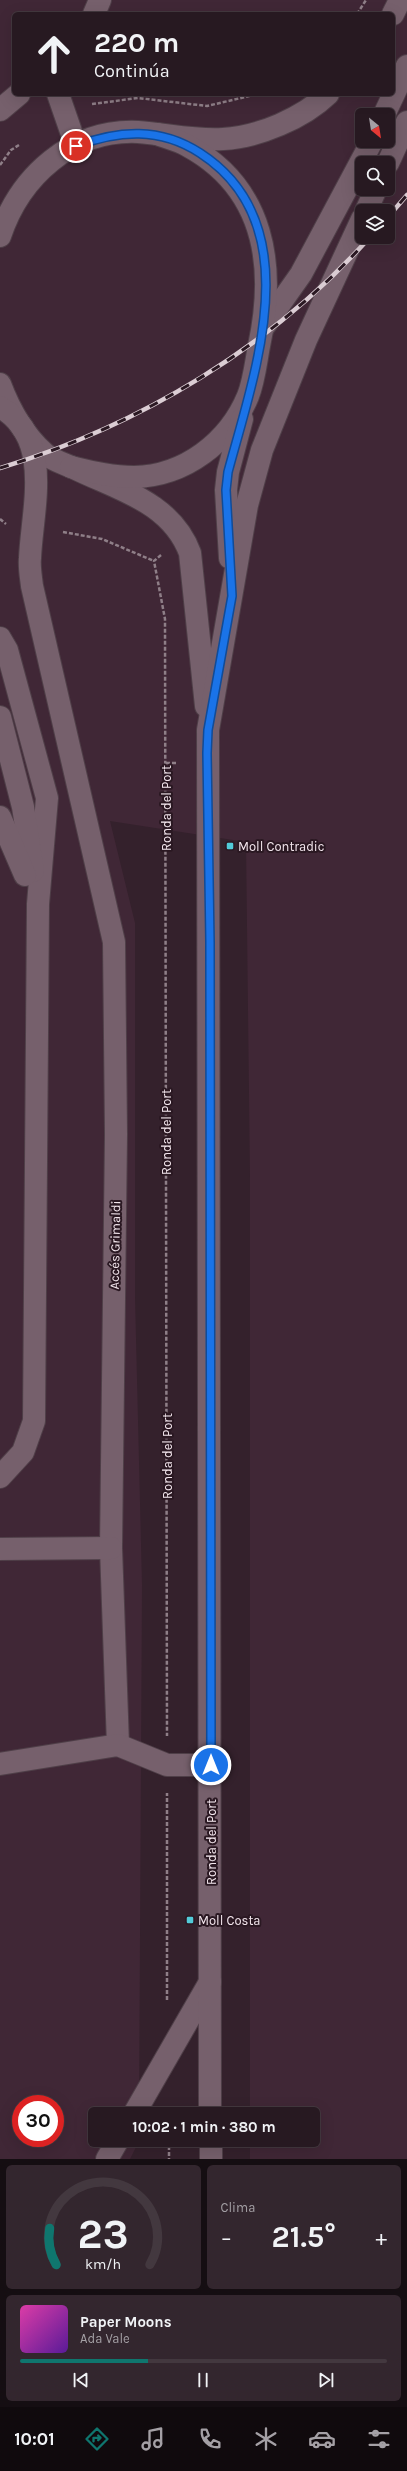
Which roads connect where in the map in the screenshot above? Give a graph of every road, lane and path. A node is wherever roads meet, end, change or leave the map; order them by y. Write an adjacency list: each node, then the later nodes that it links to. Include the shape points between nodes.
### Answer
1 (100, 0): 4 (street)
2 (366, 0): 5 (path)
3 (400, 0): 6 (street)
4 (95, 12)
5 (358, 12)
6 (394, 12)
7 (407, 66): 8 (street)
8 (395, 92)
9 (17, 96): 16 (street)
10 (59, 96): 20 (street)
11 (250, 96): 14 (path, via 207,106 138,98)
12 (325, 96): 18 (street, via 298,115 246,135 223,139)
13 (393, 96): 15 (street)
14 (92, 104)
15 (387, 108)
16 (0, 110)
17 (407, 122): 22 (street)
18 (157, 134): 20 (street, via 117,134); 26 (street, via 187,145 212,161 232,180 247,200 264,252 267,283)
19 (19, 145): 23 (path)
20 (76, 146): 25 (street, via 53,159 34,175 18,196 5,220)
21 (368, 148): 26 (street, via 301,274)
22 (391, 156)
23 (0, 165)
24 (355, 234): 34 (street, via 306,340 266,437 248,505)
25 (0, 236)
26 (264, 326): 28 (street)
27 (0, 384): 29 (street)
28 (249, 395): 30 (street, via 226,435 198,458 178,468 157,475 135,477 110,476); 34 (street, via 228,472 226,490)
29 (8, 413): 30 (street, via 44,454); 43 (street, Accés Grimaldi, via 30,445 37,483 30,558 32,586 114,942 116,1134)
30 (71, 467): 32 (street, via 157,507 175,525)
31 (63, 532): 33 (path, via 102,539)
32 (184, 539): 33 (path); 37 (street, via 190,553)
33 (154, 561): 38 (path, Ronda del Port, via 165,619)
34 (232, 596): 37 (street)
35 (0, 638): 41 (street, via 7,650 47,798)
36 (0, 717): 41 (street, via 23,807)
37 (208, 730): 48 (street, Ronda del Port)
38 (166, 763): 39 (path); 45 (path, Ronda del Port)
39 (176, 763)
40 (0, 817): 41 (street)
41 (38, 904): 42 (street, via 34,1421 23,1452)
42 (0, 1477)
43 (111, 1548): 44 (street); 46 (street, Accés Grimaldi)
44 (0, 1549)
45 (167, 1742)
46 (118, 1745): 47 (street); 48 (street, via 167,1765)
47 (0, 1764)
48 (211, 1765): 50 (street, Ronda del Port)
49 (167, 1798): 51 (path)
50 (210, 1982): 52 (street); 53 (street, Ronda del Port)
51 (167, 2004)
52 (138, 2107)
53 (210, 2107)
54 (114, 2147): 57 (street)
55 (168, 2147): 58 (path)
56 (210, 2147): 59 (street)
57 (107, 2159)
58 (169, 2159)
59 (210, 2159)

